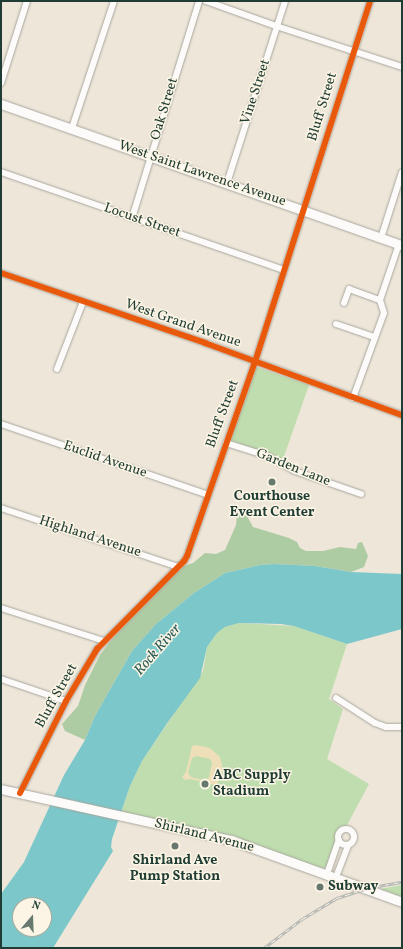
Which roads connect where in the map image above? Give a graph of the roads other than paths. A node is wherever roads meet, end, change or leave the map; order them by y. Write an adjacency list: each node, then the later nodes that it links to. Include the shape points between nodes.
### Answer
1 (27, 1): 10 (street)
2 (114, 1): 12 (street)
3 (199, 1): 13 (street, Oak Street)
4 (206, 1): 7 (street)
5 (285, 1): 7 (street, Vine Street)
6 (370, 1): 8 (street, Bluff Street)
7 (276, 26): 8 (street); 16 (street, Vine Street)
8 (353, 50): 9 (street); 17 (street, Bluff Street)
9 (402, 67)
10 (1, 83)
11 (1, 104): 12 (street, West Saint Lawrence Avenue)
12 (72, 128): 13 (street, West Saint Lawrence Avenue)
13 (150, 156): 16 (street, West Saint Lawrence Avenue); 18 (street, Oak Street)
14 (1, 172): 18 (street, Locust Street)
15 (402, 172): 19 (street)
16 (226, 183): 17 (street, West Saint Lawrence Avenue)
17 (303, 210): 19 (street, West Saint Lawrence Avenue); 21 (street, Bluff Street)
18 (132, 218): 21 (street, Locust Street)
19 (381, 238): 20 (street, West Saint Lawrence Avenue)
20 (400, 244): 23 (street)
21 (284, 270): 28 (street, Bluff Street)
22 (1, 273): 24 (street, West Grand Avenue)
23 (380, 300): 25 (street, via 349,289); 27 (street, via 384,313)
24 (83, 302): 28 (street, West Grand Avenue); 29 (street)
25 (344, 303)
26 (336, 324): 27 (street)
27 (374, 337): 30 (street)
28 (255, 362): 30 (street, West Grand Avenue); 33 (street, Bluff Street)
29 (57, 369)
30 (352, 398): 31 (street, West Grand Avenue)
31 (402, 415)
32 (1, 424): 35 (street, Euclid Avenue)
33 (226, 443): 34 (street, Garden Lane, via 268,456 295,472); 35 (street, Bluff Street)
34 (361, 494)
35 (208, 495): 37 (street, Bluff Street, via 187,556)
36 (1, 508): 37 (street, Highland Avenue)
37 (178, 567): 39 (street, Bluff Street)
38 (1, 608): 39 (street)
39 (104, 641): 42 (street, Bluff Street)
40 (1, 679): 42 (street)
41 (336, 698): 43 (street, via 374,723 386,727)
42 (66, 701): 45 (street, Bluff Street)
43 (402, 727)
44 (1, 789): 45 (street, Shirland Avenue)
45 (20, 793): 48 (street, Shirland Avenue, via 231,840)
46 (339, 840): 47 (street, via 342,844); 47 (street, via 340,833 349,830 354,838); 48 (street)
47 (348, 845): 48 (street)
48 (331, 876): 49 (street, Shirland Avenue)
49 (402, 902)

